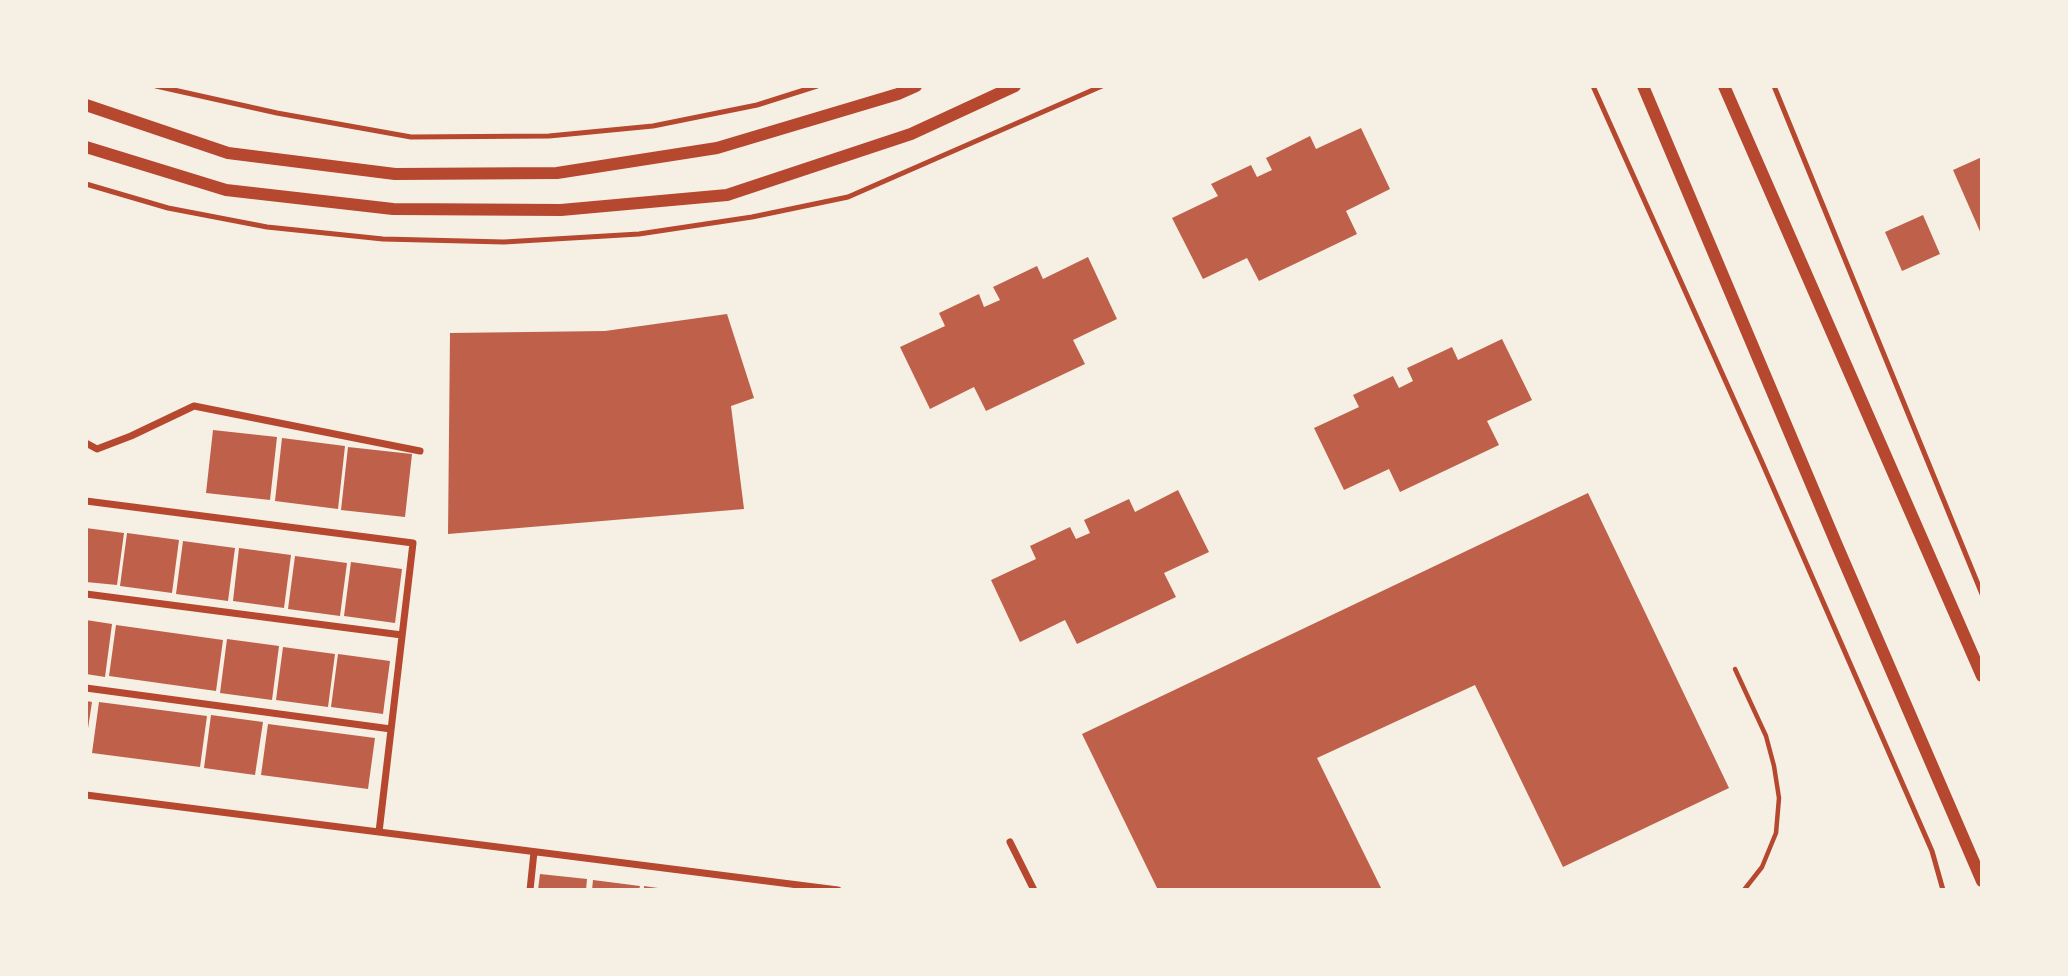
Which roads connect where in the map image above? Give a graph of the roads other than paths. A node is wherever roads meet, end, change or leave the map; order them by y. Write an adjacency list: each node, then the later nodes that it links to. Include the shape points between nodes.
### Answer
1 (156, 86): 2 (lane, via 411,137 550,136 653,125 757,105)
2 (817, 86)
3 (916, 86): 10 (street, via 717,148 557,173 395,174 228,153)
4 (1015, 86): 11 (street, via 911,134 727,195 561,210 393,209 226,190)
5 (1102, 86): 12 (lane, via 848,197 639,233 504,242 383,239 267,227 168,208)
6 (1592, 86): 30 (lane, via 1910,800)
7 (1643, 86): 26 (street)
8 (1724, 86): 19 (street)
9 (1774, 86): 17 (lane)
10 (86, 105)
11 (86, 147)
12 (86, 184)
13 (86, 443): 14 (street, via 97,449 194,406)
14 (420, 452)
15 (86, 501): 18 (street, via 413,543)
16 (86, 594): 18 (street)
17 (1982, 594)
18 (402, 635): 21 (street)
19 (1982, 676)
20 (86, 688): 21 (street)
21 (391, 729): 23 (street)
22 (86, 795): 23 (street)
23 (379, 832): 25 (street)
24 (1010, 842): 29 (street)
25 (534, 852): 27 (street); 28 (street)
26 (1982, 881)
27 (530, 890)
28 (838, 890)
29 (1034, 890)
30 (1943, 890)

